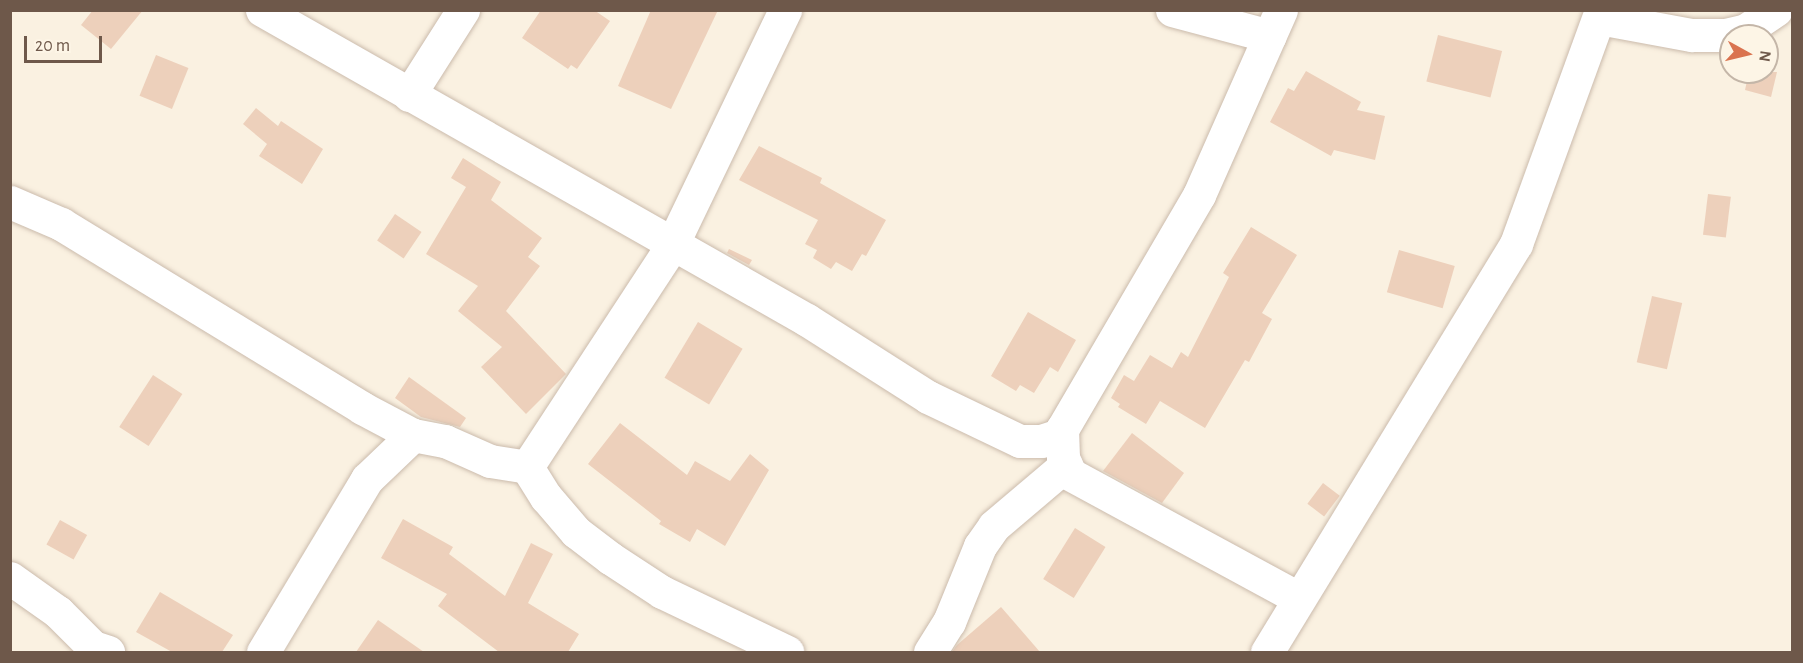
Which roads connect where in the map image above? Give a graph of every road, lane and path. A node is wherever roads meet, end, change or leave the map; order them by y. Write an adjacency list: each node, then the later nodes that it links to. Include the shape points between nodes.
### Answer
1 (262, 10): 8 (street)
2 (463, 10): 8 (street)
3 (785, 10): 10 (street)
4 (1172, 10): 7 (street)
5 (1776, 10): 6 (street, via 1746,30 1725,35 1692,35)
6 (1600, 14): 15 (street, via 1516,244)
7 (1276, 23): 12 (street, via 1198,195)
8 (409, 95): 10 (street)
9 (10, 202): 11 (street, via 61,224 352,402)
10 (672, 245): 12 (street, via 807,320 928,397 1004,435 1020,441 1041,441); 13 (street)
11 (413, 435): 13 (street, via 445,441 490,461); 17 (street, via 367,479)
12 (1064, 450): 15 (street, via 1070,474); 19 (street, via 980,546 949,622)
13 (527, 467): 18 (street, via 576,532 610,558 662,592)
14 (10, 578): 16 (street, via 58,612 93,647)
15 (1298, 598): 20 (street)
16 (108, 652)
17 (262, 652)
18 (787, 652)
19 (930, 652)
20 (1267, 652)

